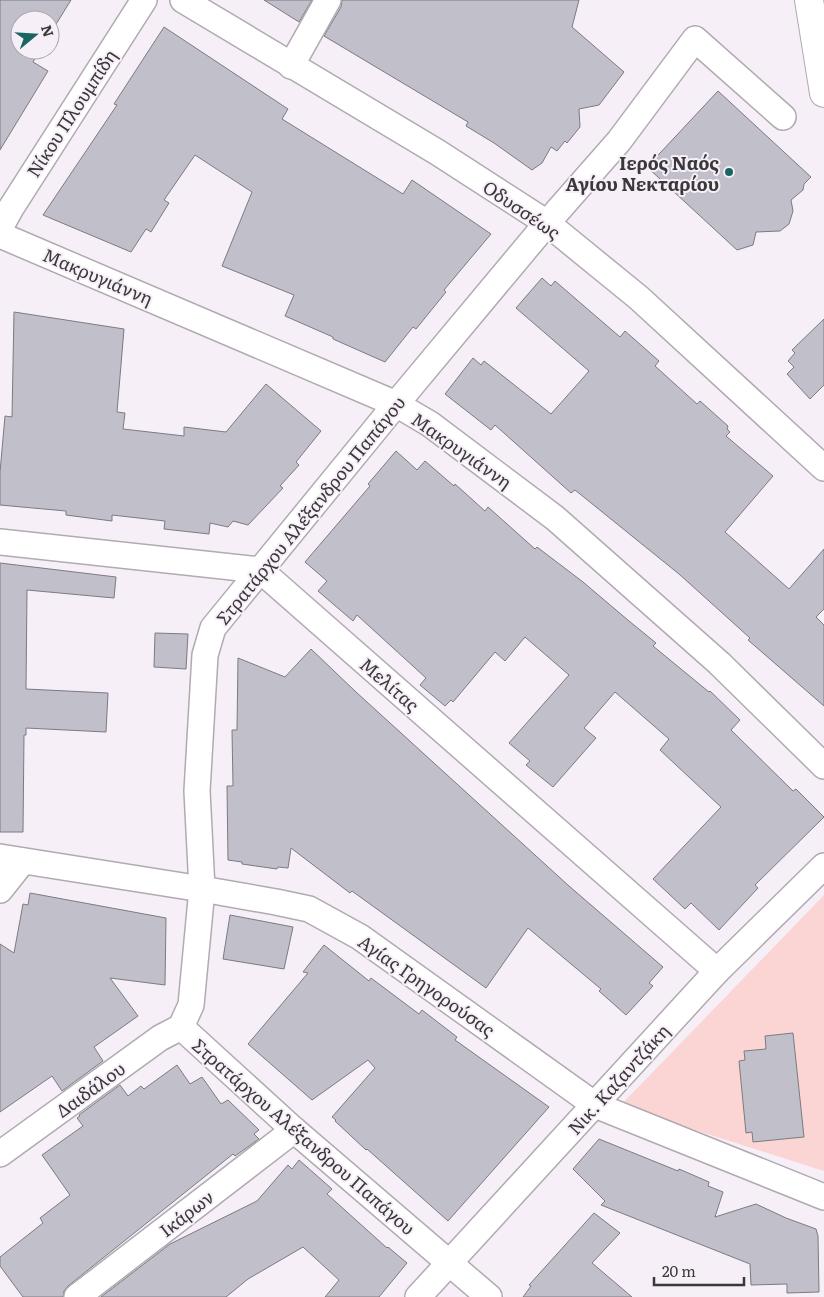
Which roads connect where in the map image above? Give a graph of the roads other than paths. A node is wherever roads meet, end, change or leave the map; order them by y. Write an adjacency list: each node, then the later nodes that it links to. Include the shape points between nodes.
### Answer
1 (144, 0): 9 (street, Νίκου Πλουμπίδη)
2 (183, 0): 5 (street, Οδυσσέως)
3 (328, 0): 5 (street)
4 (809, 0): 6 (street)
5 (291, 66): 8 (street, Οδυσσέως, via 437,152)
6 (824, 93)
7 (783, 117): 8 (street, Στρατάρχου Αλέξανδρου Παπάγου, via 695,39 619,141)
8 (547, 223): 11 (street, Στρατάρχου Αλέξανδρου Παπάγου); 12 (street, Οδυσσέως, via 639,298)
9 (0, 228)
10 (0, 234): 11 (street, Μακρυγιάννη)
11 (396, 404): 14 (street, Στρατάρχου Αλέξανδρου Παπάγου); 15 (street, Μακρυγιάννη, via 430,424 555,518 719,664)
12 (824, 468)
13 (0, 542): 14 (street)
14 (260, 570): 18 (street, Στρατάρχου Αλέξανδρου Παπάγου, via 213,628 205,655 197,791); 20 (street, Μελίτας)
15 (824, 766)
16 (12, 859): 18 (street, Αγίας Γρηγορούσας); 19 (street)
17 (824, 866): 20 (street, Νικ. Καζαντζάκη)
18 (202, 889): 21 (street, Στρατάρχου Αλέξανδρου Παπάγου, via 192,1005); 22 (street, Αγίας Γρηγορούσας, via 309,909 360,937)
19 (0, 890)
20 (717, 971): 22 (street, Νικ. Καζαντζάκη)
21 (181, 1027): 23 (street, Στρατάρχου Αλέξανδρου Παπάγου); 24 (street, Δαιδάλου, via 160,1038)
22 (595, 1105): 25 (street, Αγίας Γρηγορούσας); 26 (street, Νικ. Καζαντζάκη)
23 (294, 1130): 26 (street, Στρατάρχου Αλέξανδρου Παπάγου); 27 (street, Ικάρων)
24 (0, 1154)
25 (824, 1197)
26 (449, 1263): 28 (street, Νικ. Καζαντζάκη); 29 (street, Στρατάρχου Αλέξανδρου Παπάγου)
27 (77, 1297)
28 (418, 1297)
29 (489, 1297)

